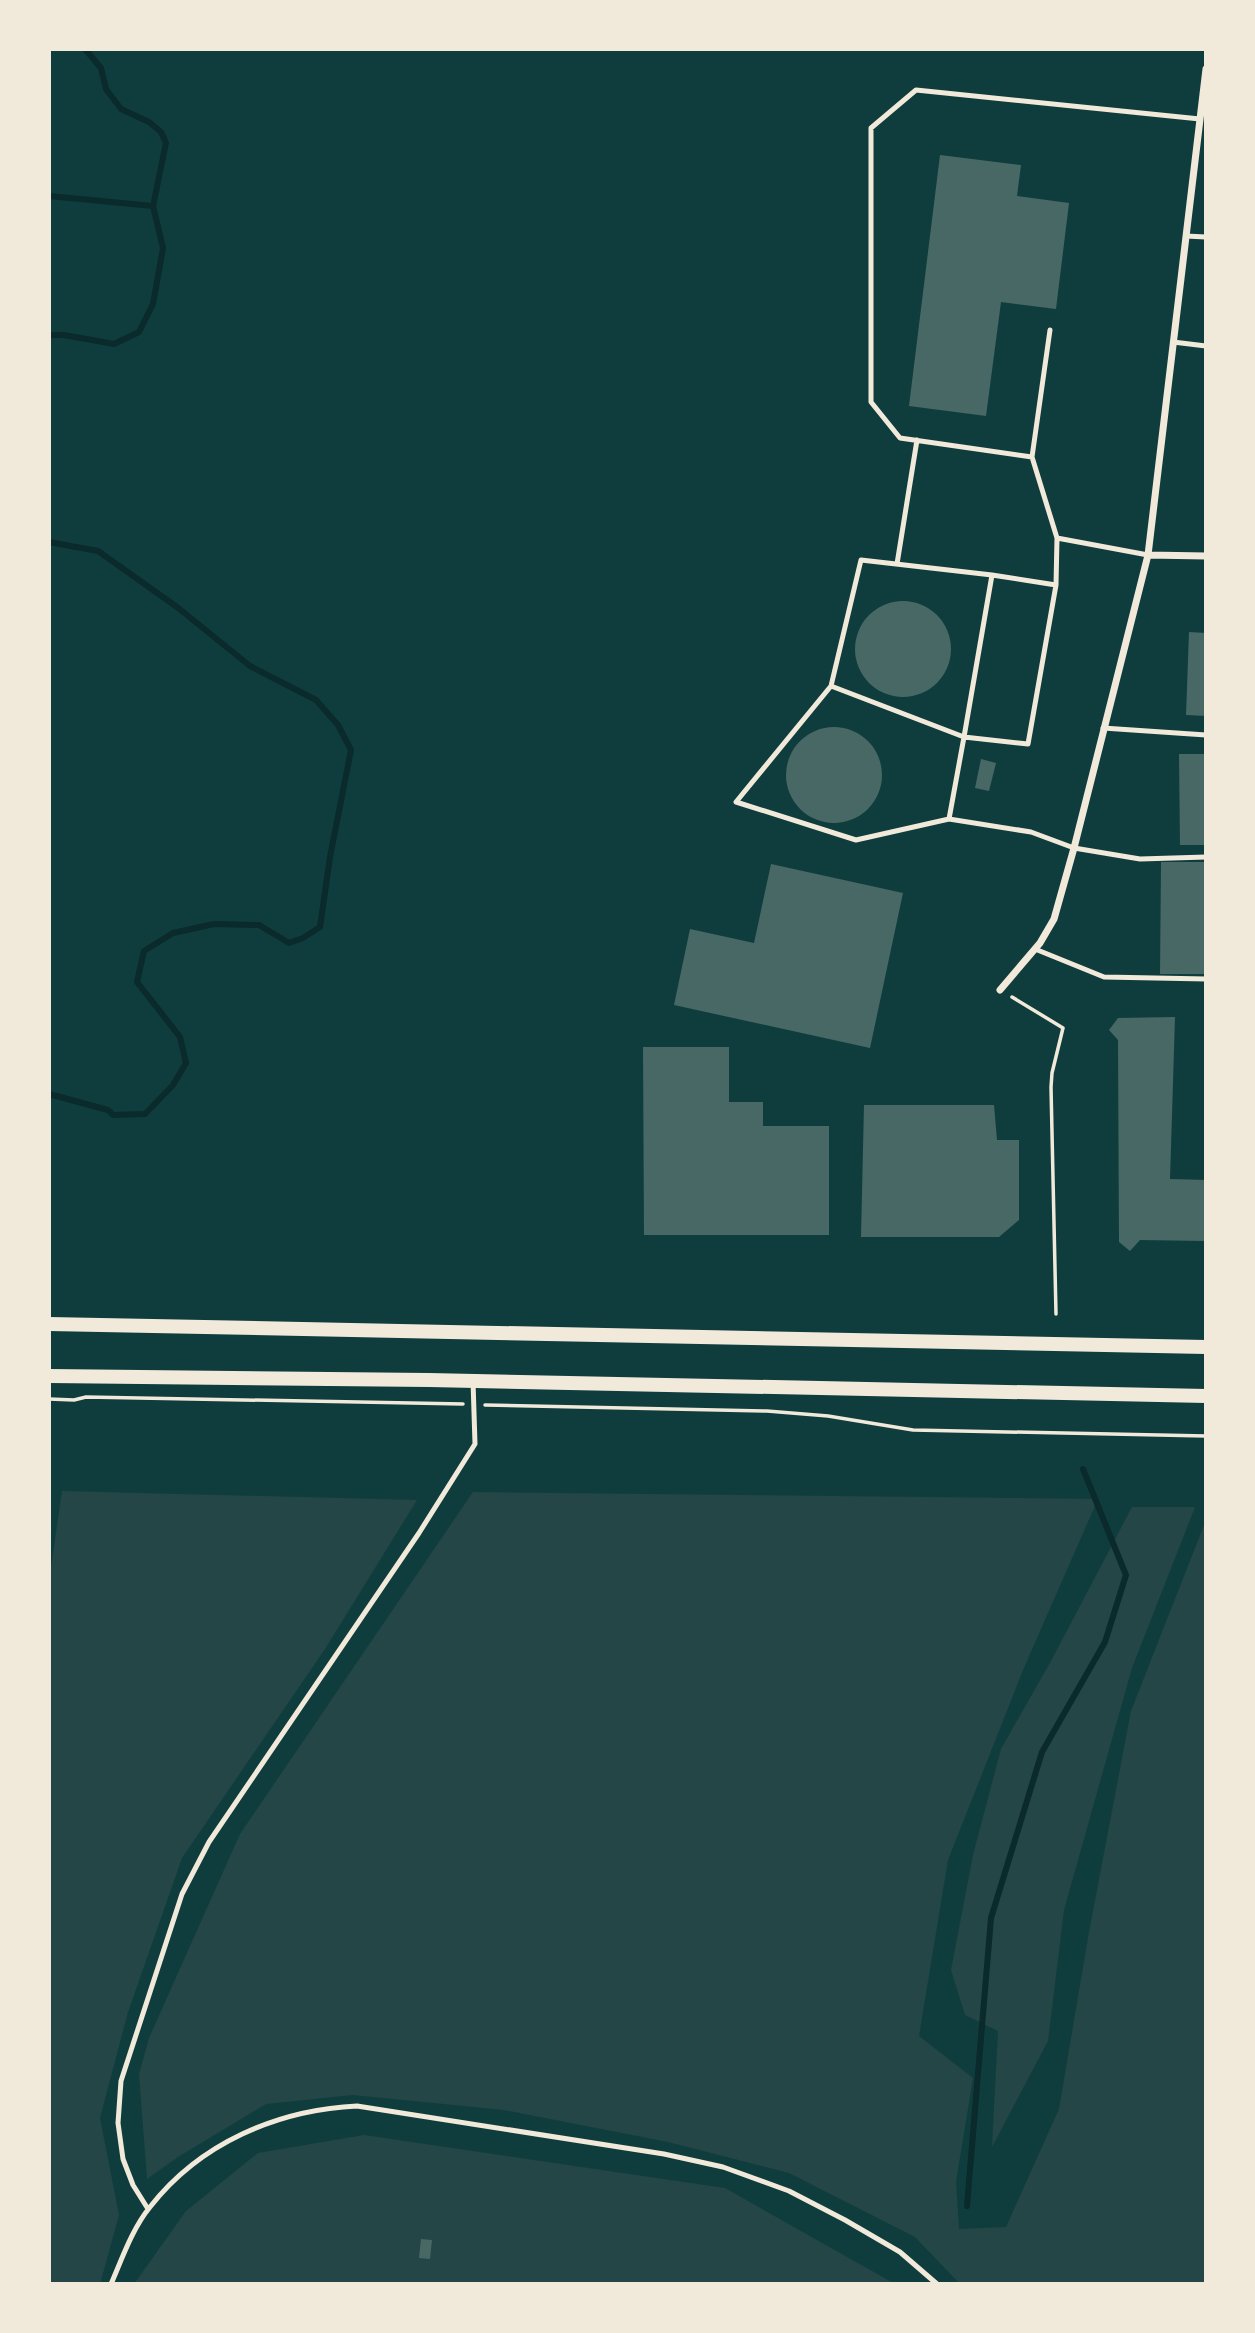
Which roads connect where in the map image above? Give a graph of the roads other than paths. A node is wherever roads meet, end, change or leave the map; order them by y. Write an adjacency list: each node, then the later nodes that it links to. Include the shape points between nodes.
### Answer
1 (1206, 69): 2 (street)
2 (1200, 118): 3 (street); 9 (lane, via 916,90 871,128 871,402 900,438)
3 (1202, 137): 4 (street)
4 (1186, 236): 5 (lane); 7 (street)
5 (1206, 237)
6 (1050, 330): 10 (lane)
7 (1173, 342): 8 (lane); 12 (street)
8 (1206, 346)
9 (917, 440): 10 (lane); 14 (lane)
10 (1032, 457): 11 (lane)
11 (1057, 538): 12 (lane); 16 (lane)
12 (1148, 555): 13 (street); 18 (street)
13 (1206, 556)
14 (897, 564): 15 (lane); 17 (lane, via 861,560)
15 (992, 575): 16 (lane); 20 (lane)
16 (1056, 585): 20 (lane, via 1028,744)
17 (831, 686): 20 (lane); 21 (lane, via 736,802 856,840)
18 (1103, 728): 19 (lane); 22 (street)
19 (1206, 735)
20 (964, 737): 21 (lane)
21 (949, 819): 22 (lane, via 1031,832)
22 (1074, 848): 23 (lane, via 1140,859); 24 (street, via 1054,919)
23 (1206, 857)
24 (1035, 949): 25 (lane, via 1104,977); 26 (street)
25 (1206, 979)
26 (1000, 990)
27 (49, 1324): 28 (main road)
28 (1206, 1346)
29 (49, 1376): 30 (main road)
30 (473, 1381): 31 (main road); 32 (lane, via 475,1444 209,1842 182,1894 121,2081 118,2123 123,2159)
31 (1206, 1396)
32 (148, 2209): 33 (lane); 34 (lane, via 191,2164 253,2128 303,2112 357,2106 723,2167 789,2191 845,2220 900,2252)
33 (111, 2284)
34 (937, 2284)

